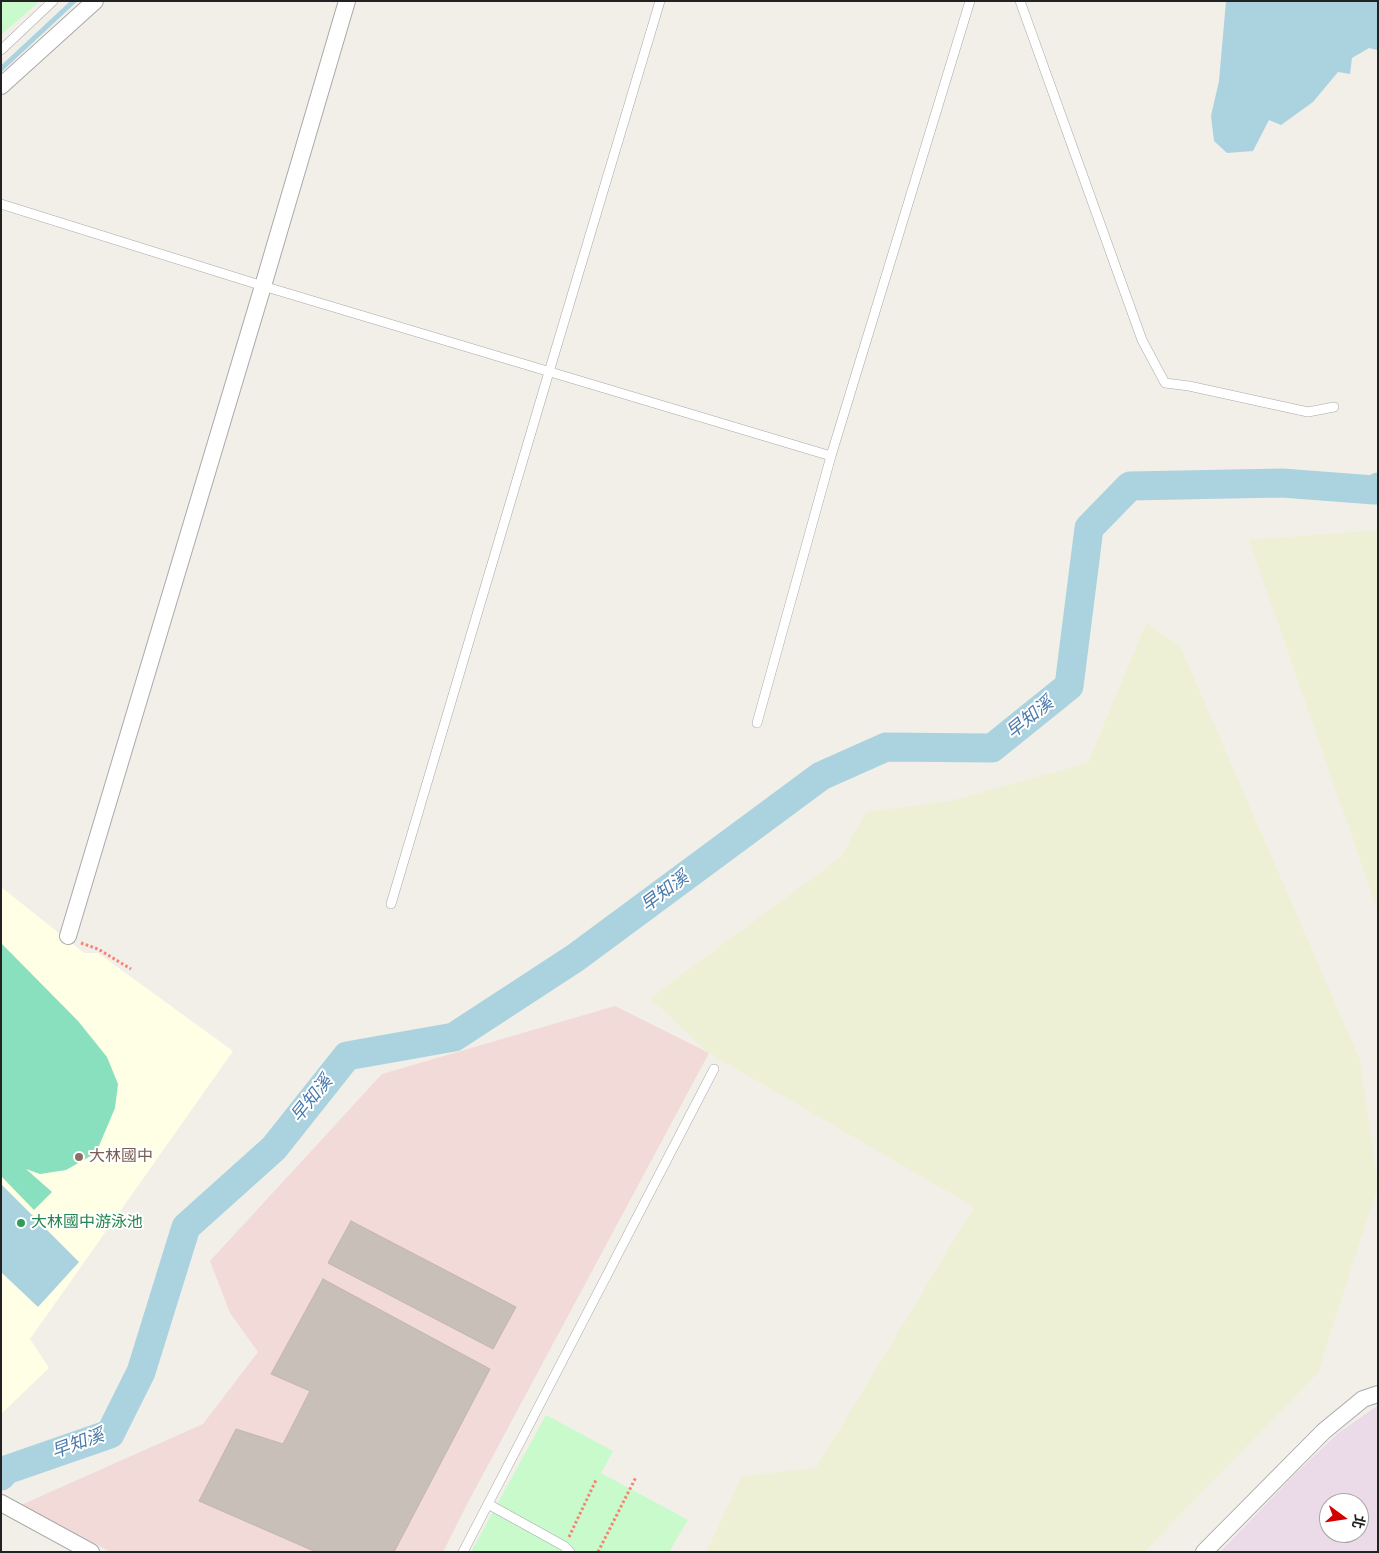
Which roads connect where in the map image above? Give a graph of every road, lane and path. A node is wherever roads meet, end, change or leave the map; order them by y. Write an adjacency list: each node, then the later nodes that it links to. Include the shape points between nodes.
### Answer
1 (53, 1): 7 (lane)
2 (95, 1): 8 (street)
3 (347, 1): 10 (street)
4 (660, 1): 11 (lane)
5 (970, 1): 13 (lane)
6 (1020, 1): 12 (lane, via 1142,340 1165,383 1308,412)
7 (1, 50)
8 (1, 86)
9 (1, 204): 10 (lane)
10 (264, 286): 11 (lane); 16 (street)
11 (548, 372): 13 (lane); 15 (lane)
12 (1334, 407)
13 (831, 456): 14 (lane)
14 (757, 723)
15 (391, 904)
16 (68, 936): 17 (path)
17 (131, 969)
18 (714, 1070): 23 (lane)
19 (1378, 1394): 28 (street, via 1363,1399 1324,1430)
20 (636, 1477): 27 (path)
21 (596, 1480): 24 (path)
22 (2, 1504): 25 (street)
23 (488, 1504): 24 (lane); 26 (lane)
24 (567, 1549)
25 (91, 1552)
26 (462, 1552)
27 (598, 1552)
28 (1204, 1552)

